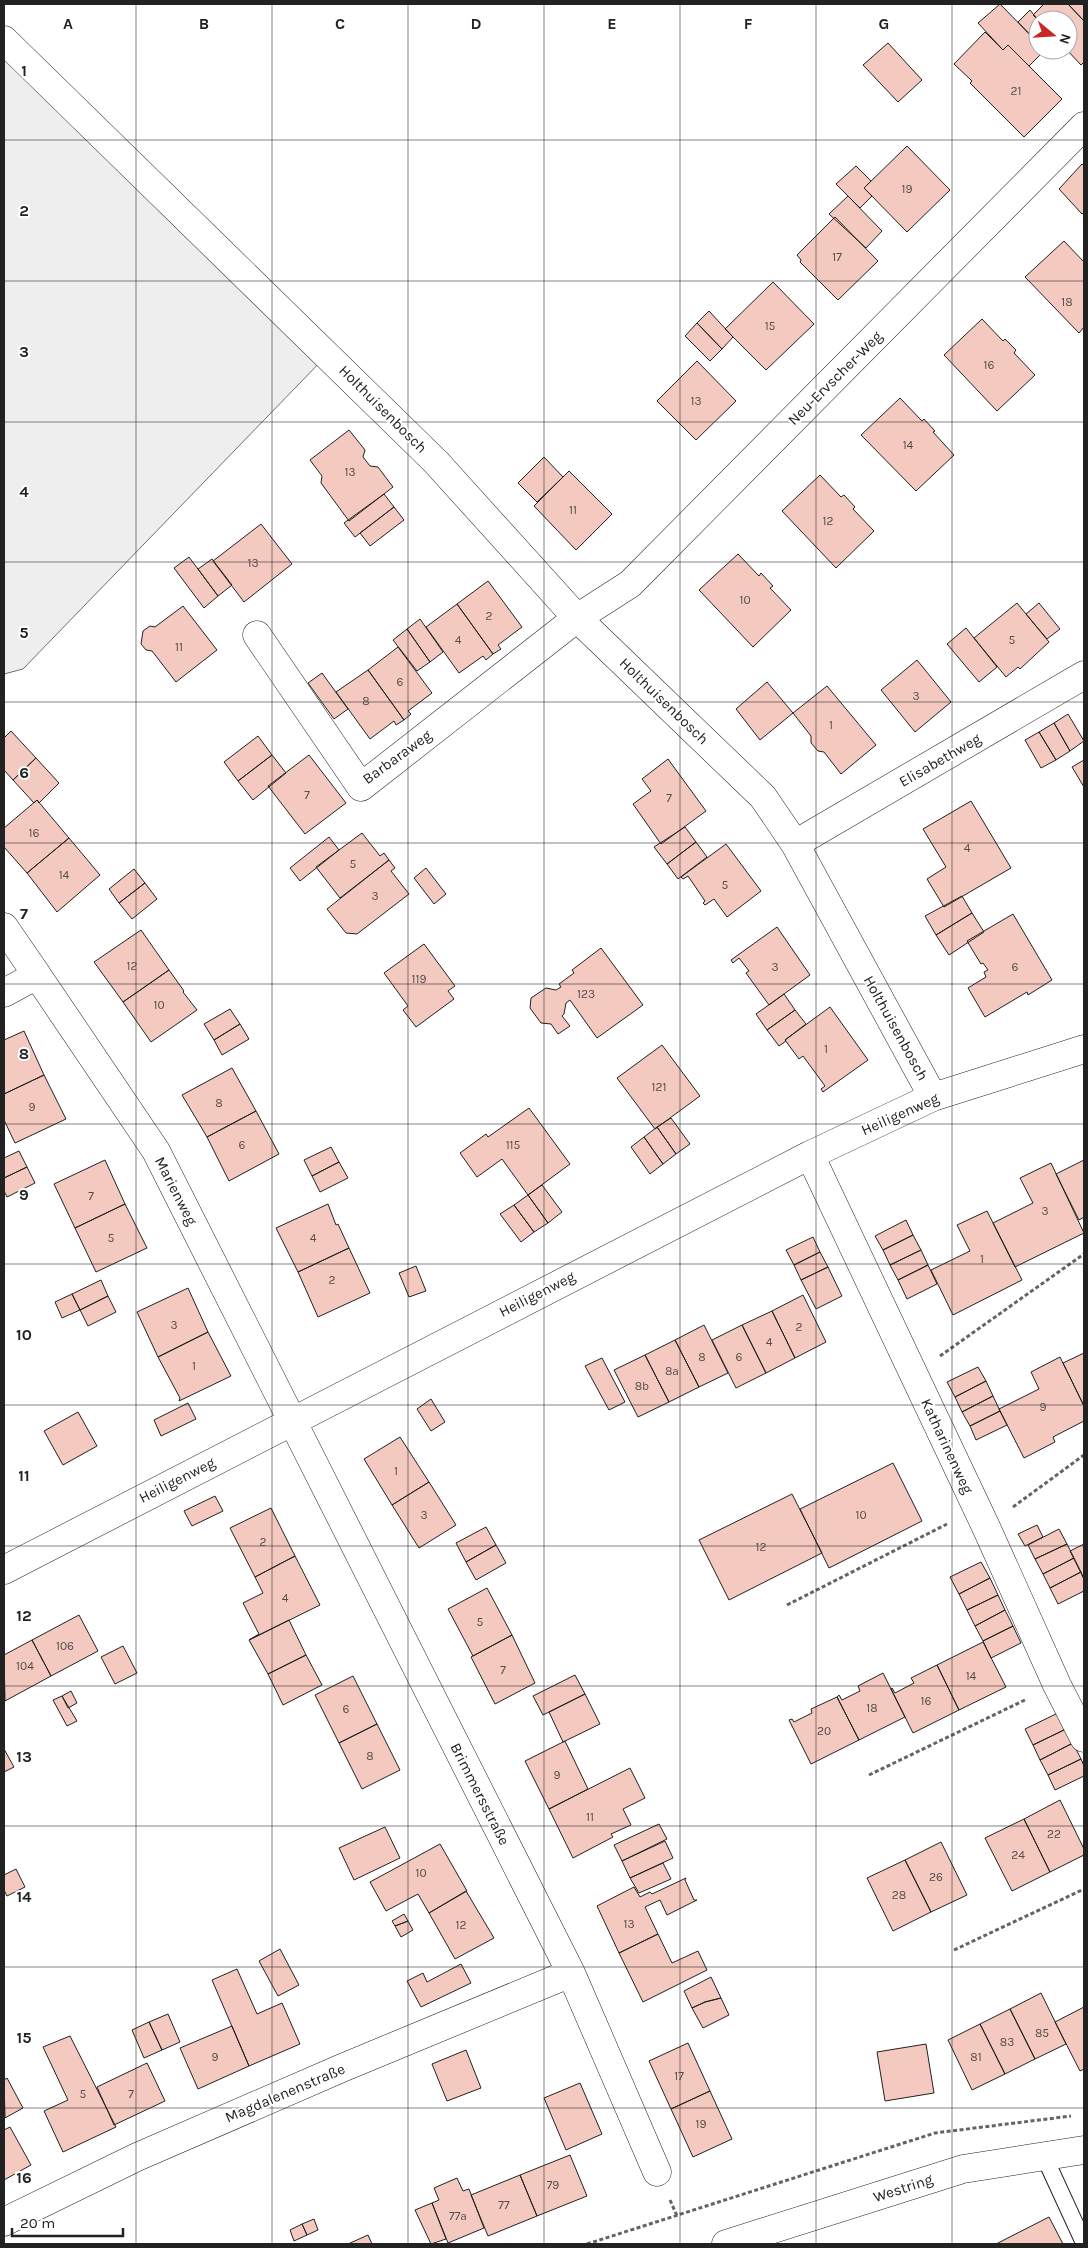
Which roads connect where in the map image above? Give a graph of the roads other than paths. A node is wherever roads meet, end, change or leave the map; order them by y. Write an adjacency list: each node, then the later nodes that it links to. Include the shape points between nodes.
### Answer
1 (4, 40): 3 (street, Holthuisenbosch, via 436,462)
2 (1084, 126): 3 (street, Neu-Ervscher-Weg, via 630,584)
3 (577, 618): 4 (street, Barbaraweg, via 361,787); 6 (street, Holthuisenbosch, via 763,797)
4 (256, 635)
5 (1084, 676): 6 (street, Elisabethweg)
6 (795, 844): 11 (street, Holthuisenbosch)
7 (4, 927): 8 (street, Marienweg)
8 (37, 975): 9 (street); 13 (street, Marienweg, via 156,1151)
9 (4, 993)
10 (1084, 1049): 11 (street, Heiligenweg)
11 (933, 1097): 12 (street, Heiligenweg)
12 (810, 1155): 13 (street, Heiligenweg); 15 (street, Katharinenweg)
13 (292, 1421): 14 (street, Heiligenweg); 16 (street, Brimmersstraße)
14 (4, 1570)
15 (1084, 1738)
16 (571, 1973): 19 (street, Brimmersstraße); 20 (street, Magdalenenstraße, via 137,2157)
17 (1084, 2150): 18 (street, Westring)
18 (1044, 2156): 21 (lane); 22 (street, Westring, via 963,2169)
19 (657, 2172)
20 (4, 2222)
21 (1084, 2243)
22 (726, 2244)

